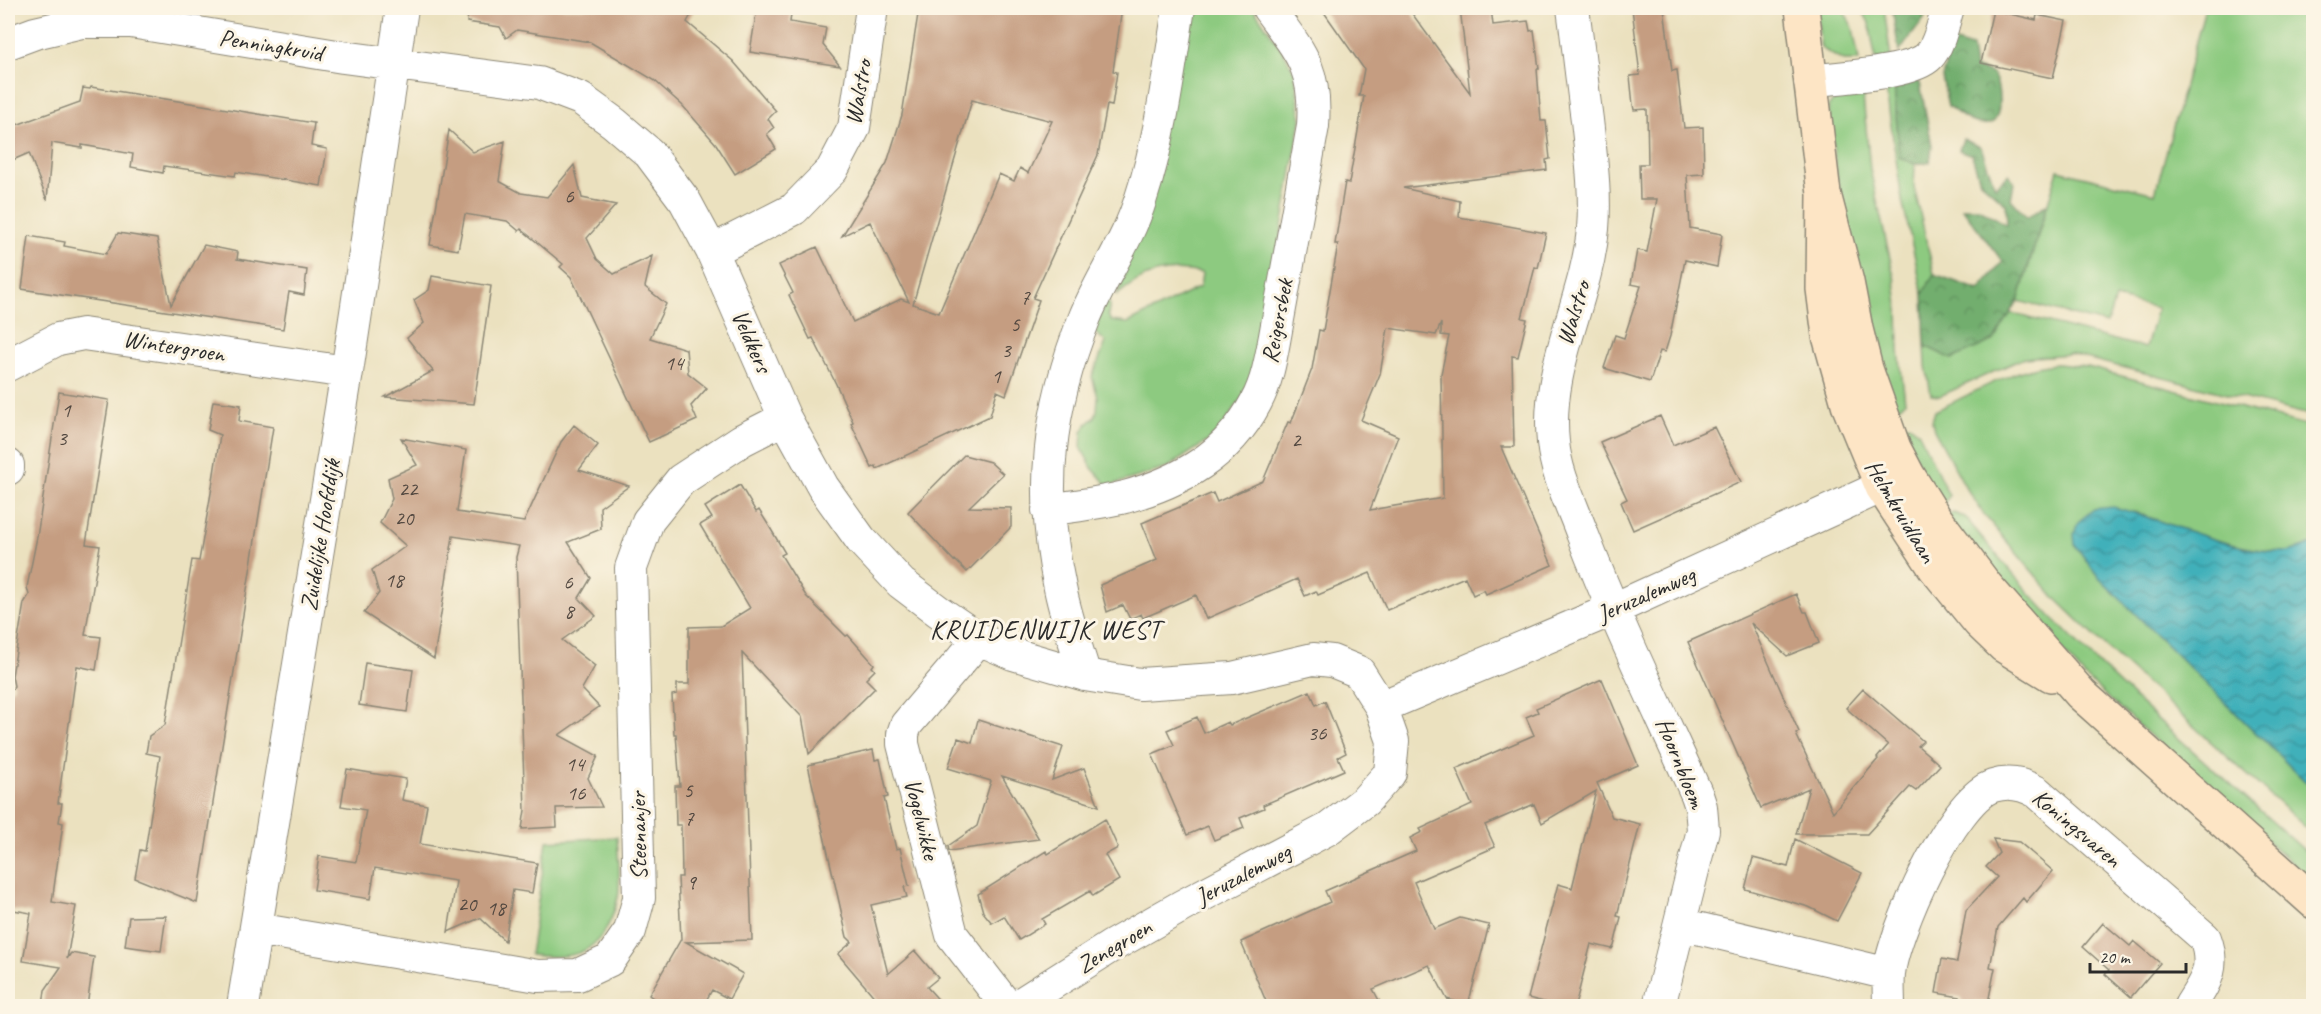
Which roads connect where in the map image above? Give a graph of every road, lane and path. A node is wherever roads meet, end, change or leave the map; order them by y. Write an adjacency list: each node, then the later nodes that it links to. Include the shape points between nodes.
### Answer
1 (402, 8): 9 (street, Zuidelijke Hoofddijk)
2 (872, 8): 11 (street, Walstro, via 854,128 832,170 794,209)
3 (1179, 8): 16 (street, via 1153,160 1141,200 1087,314 1063,382 1053,425)
4 (1268, 8): 16 (street, Reigersbek, via 1301,53 1315,99 1269,369 1257,401 1217,453 1183,474 1123,497)
5 (1573, 8): 17 (street, Walstro, via 1592,166 1593,228 1588,266 1559,364 1551,416 1558,470)
6 (1802, 8): 10 (street, Helmkruidlaan)
7 (1948, 8): 10 (street, via 1934,48 1921,62 1906,68)
8 (8, 43): 9 (street, Penningkruid, via 81,22 114,21)
9 (393, 64): 11 (street, Veldkers, via 539,83 581,99 649,153 685,201); 13 (street, Zuidelijke Hoofddijk)
10 (1810, 81): 15 (street, Helmkruidlaan, via 1824,194 1866,369 1894,448)
11 (712, 251): 14 (street, Veldkers)
12 (8, 365): 13 (street, Wintergroen, via 58,339 83,334)
13 (347, 372): 24 (street, Zuidelijke Hoofddijk)
14 (785, 418): 18 (street, Veldkers, via 823,487 861,540 901,584); 24 (street, Steenanjer, via 742,440 681,480 648,521 631,568 639,898 630,931 610,960 578,975 538,976)
15 (1895, 481): 17 (street, Jeruzalemweg); 21 (street, Helmkruidlaan, via 2081,694)
16 (1048, 510): 19 (street, via 1060,590)
17 (1614, 609): 20 (street, Jeruzalemweg); 23 (street, Hoornbloem, via 1701,807 1700,847)
18 (979, 639): 19 (street, Veldkers, via 1013,654); 27 (street, Vogelwikke, via 906,724 903,744 952,935)
19 (1085, 675): 20 (street, Jeruzalemweg, via 1140,684 1232,678 1313,659 1332,661 1359,672)
20 (1381, 707): 22 (street, Jeruzalemweg, via 1393,741 1390,773 1365,801 1328,829)
21 (2313, 902)
22 (1182, 906): 28 (street, Zenegroen)
23 (1680, 924): 25 (street); 29 (street, Hoornbloem)
24 (256, 929): 26 (street, Zuidelijke Hoofddijk)
25 (1889, 974): 30 (street, Koningsvaren); 31 (street, Koningsvaren, via 1927,866 1956,820 1991,786 2024,784 2205,938 2211,954 2209,977)
26 (243, 1006)
27 (1007, 1006)
28 (1017, 1006)
29 (1659, 1006)
30 (1889, 1006)
31 (2190, 1006)

